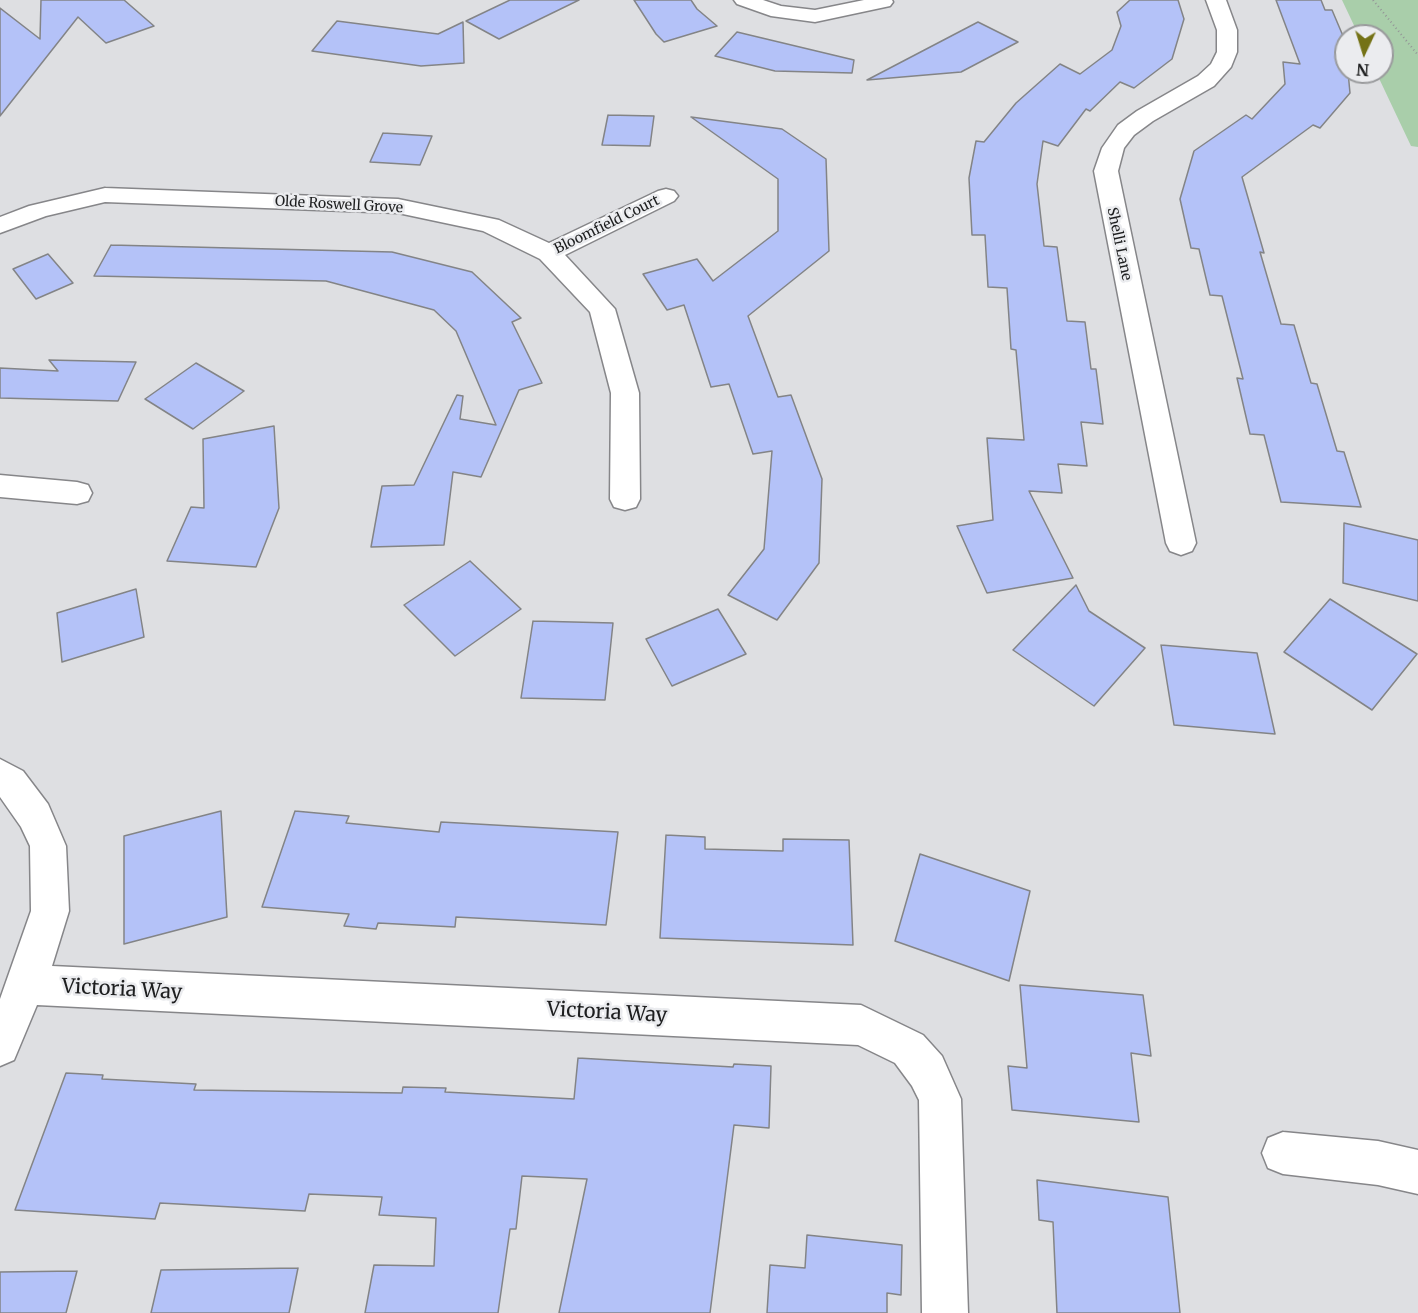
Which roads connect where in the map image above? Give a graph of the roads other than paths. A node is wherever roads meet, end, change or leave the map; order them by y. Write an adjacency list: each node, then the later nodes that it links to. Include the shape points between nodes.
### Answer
1 (744, 0): 3 (street, via 778,12 815,16)
2 (1216, 0): 10 (street, Shelli Lane, via 1227,30 1227,52 1220,67 1206,81 1126,130 1113,148 1106,171)
3 (883, 2)
4 (666, 196): 6 (street, Bloomfield Court)
5 (0, 225): 6 (street, Olde Roswell Grove, via 38,211 105,195 398,206 490,225)
6 (549, 253): 9 (street, Olde Roswell Grove, via 602,309 625,393)
7 (0, 486): 8 (street)
8 (78, 493)
9 (625, 499)
10 (1181, 543)
11 (0, 775): 12 (street, via 10,782 35,816 48,846 50,911)
12 (26, 985): 13 (street); 16 (street, Victoria Way, via 861,1025 909,1049 927,1071 940,1099)
13 (0, 1046)
14 (1283, 1154): 15 (street, via 1378,1163)
15 (1418, 1172)
16 (945, 1313)

